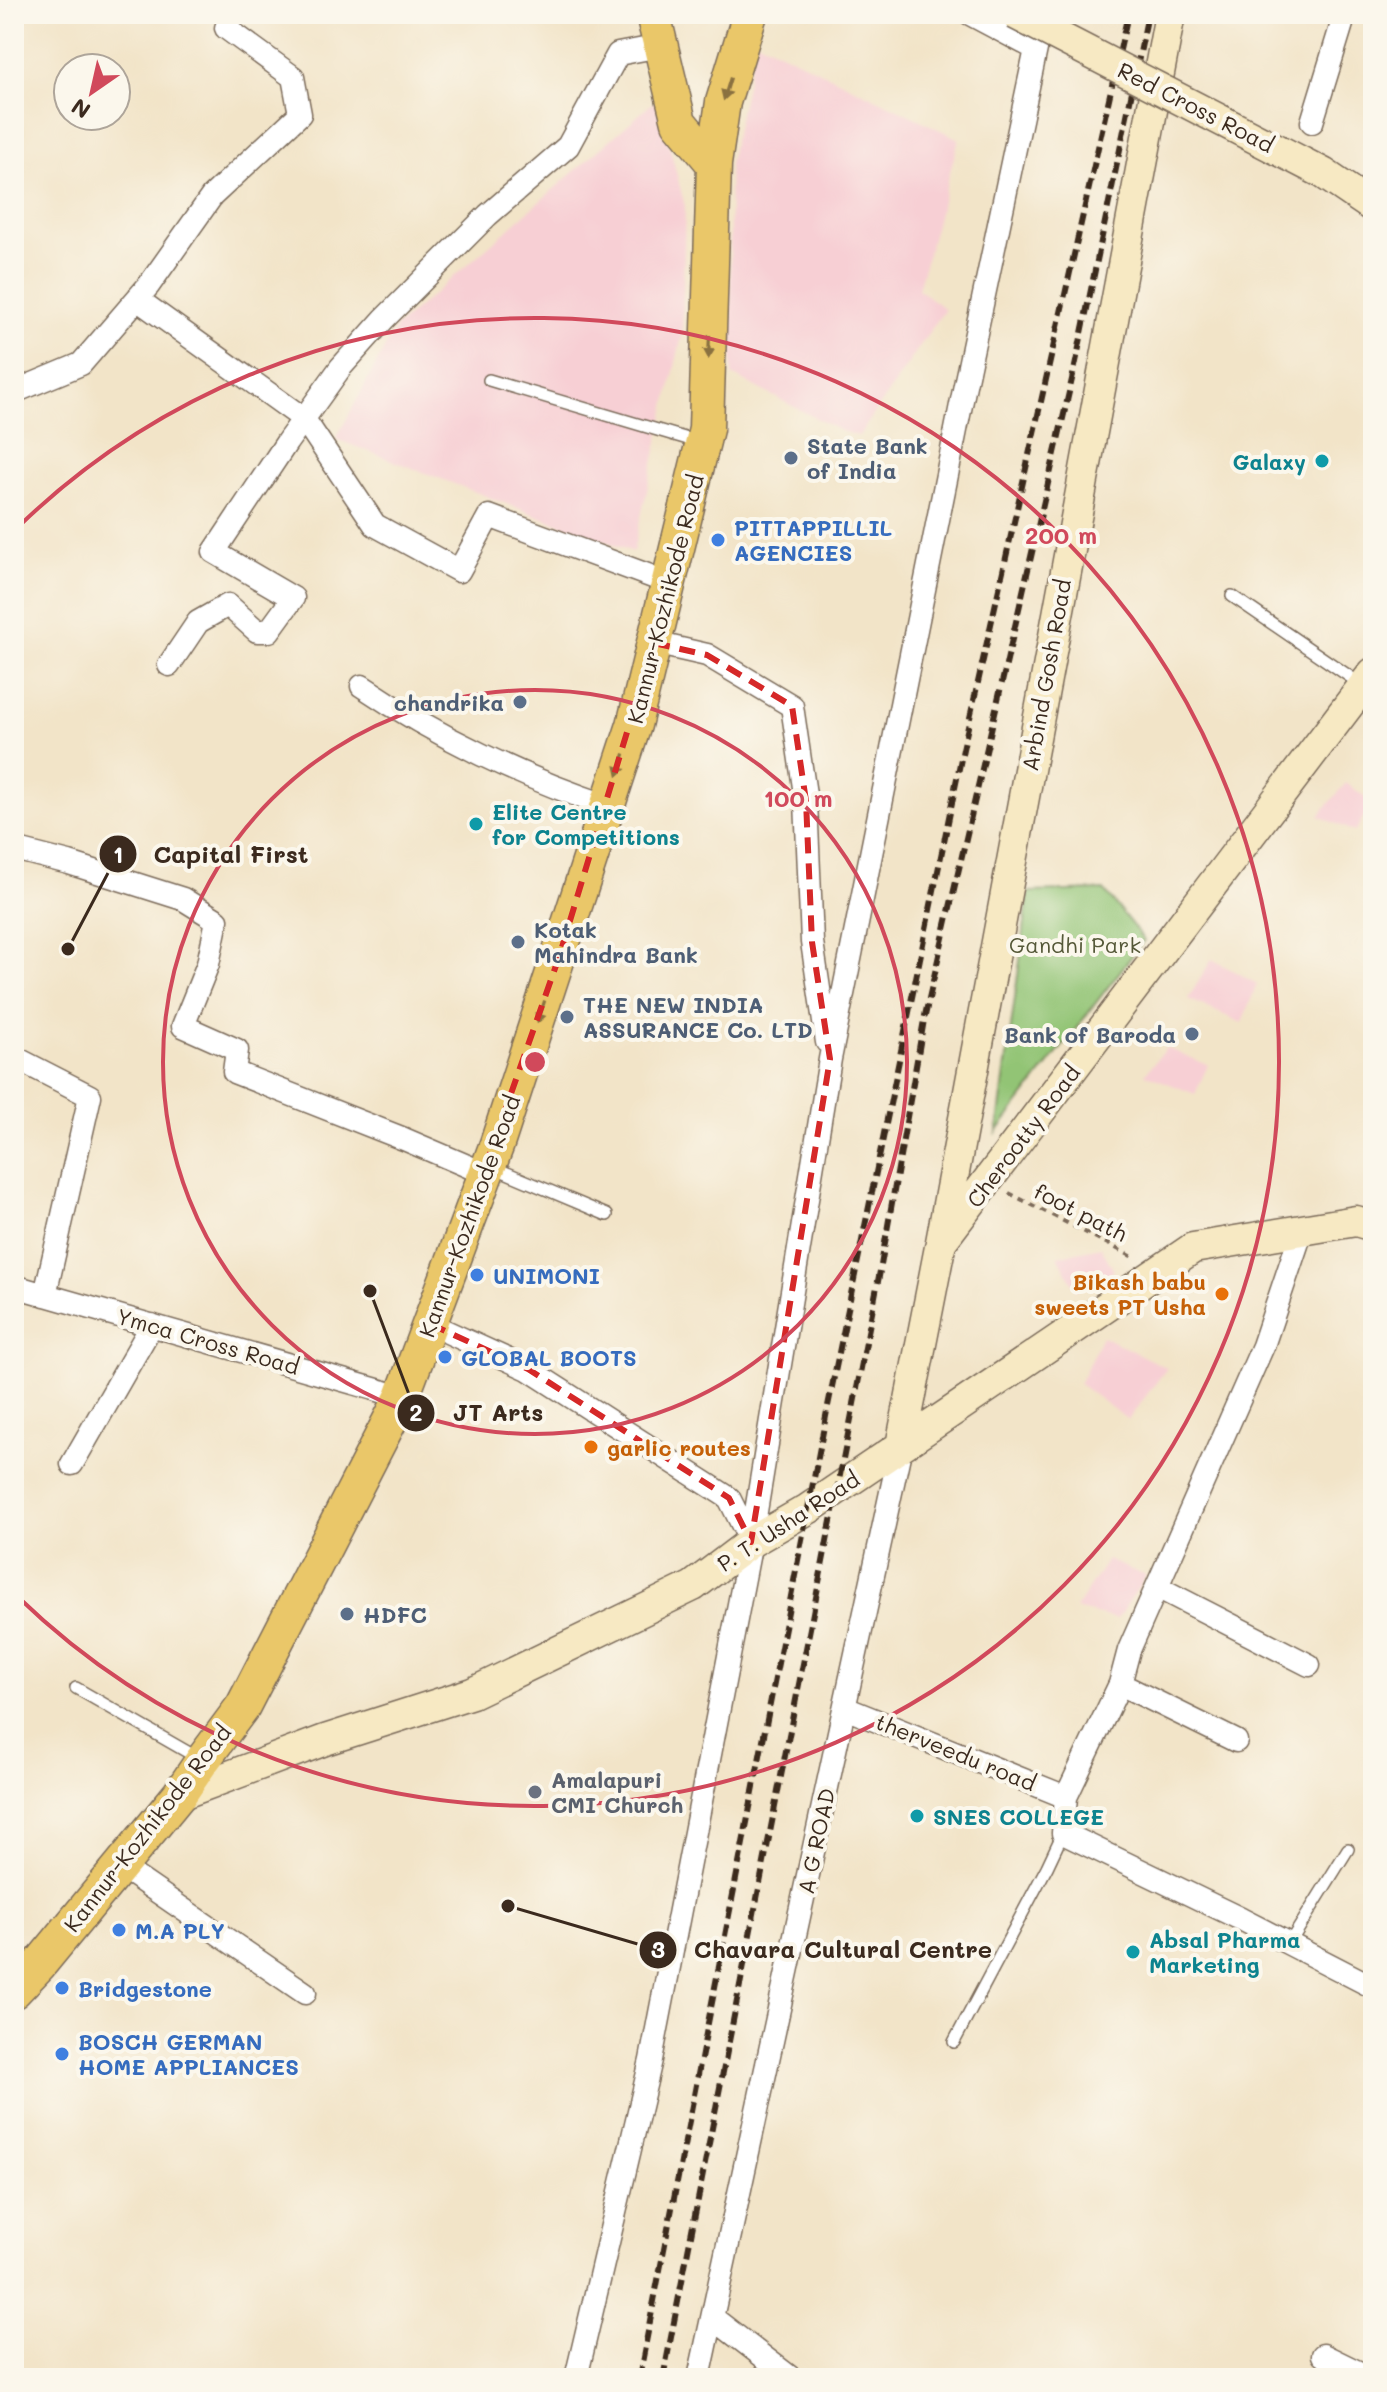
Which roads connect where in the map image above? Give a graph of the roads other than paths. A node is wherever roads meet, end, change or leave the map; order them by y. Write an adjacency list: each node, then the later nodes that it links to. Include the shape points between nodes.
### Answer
1 (233, 14): 13 (street, via 226,28 293,77 300,114 212,196)
2 (750, 14): 11 (main road, Kannur-Kozhikode Road, one-way to 11, via 723,102)
3 (970, 14): 27 (street, via 1036,49)
4 (1015, 14): 12 (street, Red Cross Road, bridge, via 1323,173)
5 (1038, 14): 9 (lane)
6 (1170, 14): 32 (street, Arbind Gosh Road)
7 (1345, 14): 10 (street)
8 (656, 30): 11 (main road, via 679,122); 16 (street, via 618,54 568,146 488,215 384,319)
9 (1111, 51)
10 (1312, 122)
11 (714, 164): 17 (main road, Kannur-Kozhikode Road, one-way to 17)
12 (1373, 207)
13 (137, 299): 15 (street, via 81,364); 16 (street)
14 (489, 380): 17 (lane)
15 (14, 392)
16 (304, 419): 18 (street, via 375,525 459,571 489,516); 21 (street, via 214,552 293,598 269,631 257,631 228,605 198,622)
17 (703, 443): 18 (main road, Kannur-Kozhikode Road)
18 (669, 583): 20 (main road, Kannur-Kozhikode Road)
19 (1232, 596): 22 (lane)
20 (654, 643): 24 (main road, Kannur-Kozhikode Road, one-way to 24); 27 (street, via 707,655 792,706 806,801 812,942)
21 (169, 665)
22 (1368, 679): 32 (street, Cherootty Road)
23 (362, 686): 24 (street, via 406,716 554,788)
24 (608, 806): 28 (main road, Kannur-Kozhikode Road, one-way to 28)
25 (14, 849): 28 (street, via 183,899 217,920 208,964 183,1026 237,1050 234,1072)
26 (14, 1057): 34 (street, via 90,1096)
27 (830, 1059): 40 (street)
28 (488, 1170): 29 (lane); 35 (main road, Kannur-Kozhikode Road)
29 (607, 1215)
30 (1373, 1226): 31 (street, P. T. Usha Road, via 1356,1221)
31 (1302, 1230): 38 (street, P. T. Usha Road, via 1193,1248); 41 (street, via 1263,1346)
32 (941, 1242): 38 (street, Cherootty Road)
33 (14, 1286): 34 (street, Ymca Cross Road)
34 (45, 1295): 36 (street, Ymca Cross Road)
35 (430, 1324): 37 (main road, Kannur-Kozhikode Road); 40 (street, via 528,1369 729,1498)
36 (152, 1325): 37 (street, Ymca Cross Road); 39 (street)
37 (402, 1397): 47 (main road, Kannur-Kozhikode Road, via 243,1706)
38 (901, 1446): 40 (street, P. T. Usha Road); 45 (street, A G ROAD)
39 (72, 1464)
40 (751, 1542): 48 (street, P. T. Usha Road, via 693,1586 472,1693); 60 (street, via 651,2060)
41 (1157, 1587): 42 (street); 43 (street)
42 (1309, 1665)
43 (1120, 1684): 46 (street); 49 (street)
44 (76, 1688): 47 (lane)
45 (845, 1708): 49 (street, therveedu road); 58 (street, A G ROAD)
46 (1236, 1741)
47 (202, 1761): 48 (main road, Kannur-Kozhikode Road)
48 (179, 1795): 52 (main road, Kannur-Kozhikode Road)
49 (1066, 1797): 50 (street)
50 (1063, 1833): 53 (street); 57 (lane)
51 (1348, 1849): 53 (lane)
52 (120, 1866): 55 (main road, Kannur-Kozhikode Road); 56 (street)
53 (1289, 1944): 54 (street)
54 (1373, 1987)
55 (14, 1991)
56 (305, 1993)
57 (954, 2042)
58 (713, 2318): 61 (street, A G ROAD); 62 (street)
59 (1323, 2355): 63 (street)
60 (576, 2378)
61 (699, 2378)
62 (791, 2378)
63 (1370, 2378)

